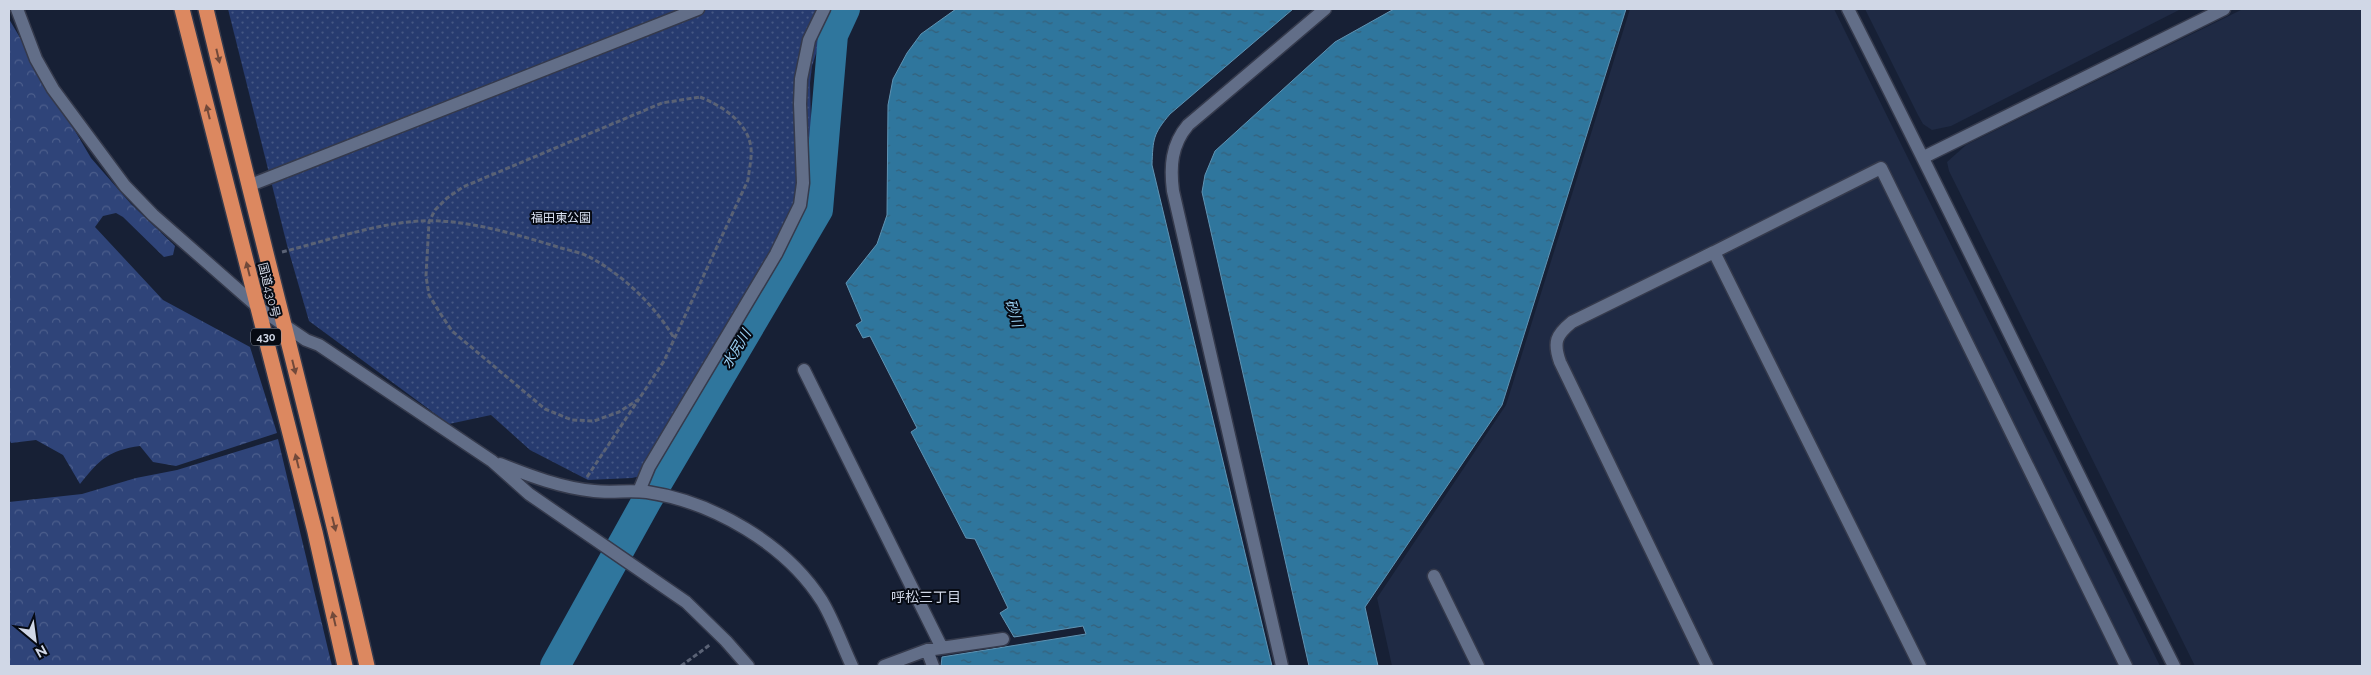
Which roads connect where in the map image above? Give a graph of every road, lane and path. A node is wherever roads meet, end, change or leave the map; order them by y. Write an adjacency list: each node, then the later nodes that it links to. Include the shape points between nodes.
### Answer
1 (17, 9): 14 (street, via 36,59 52,89 125,186 152,215)
2 (182, 9): 14 (highway, 国道430号 / 430, one-way to 2)
3 (206, 9): 10 (highway, 国道430号 / 430, one-way to 10)
4 (698, 9): 10 (street)
5 (824, 9): 21 (street, via 809,40 801,79 803,183 800,205 776,254 650,467)
6 (1325, 9): 34 (street, via 1188,125 1177,141 1172,161 1172,191)
7 (1848, 9): 9 (street)
8 (2224, 9): 9 (street)
9 (1924, 157): 39 (street, via 2049,418)
10 (248, 186): 15 (highway, 国道430号 / 430)
11 (429, 222): 12 (path, via 397,224); 16 (path, via 461,224 526,238 592,258 631,286); 16 (path, via 435,210 463,187 654,106 700,97 718,104 735,118 748,136 751,149 748,180); 18 (path, via 426,276 430,295 452,331 476,352 545,409 572,420 594,422)
12 (281, 252)
13 (1714, 252): 36 (street, via 1572,322 1561,331 1555,347); 37 (street); 38 (street, via 1882,168)
14 (258, 308): 15 (street); 27 (highway, 国道430号 / 430, one-way to 14)
15 (284, 326): 19 (street, via 319,345); 28 (highway, 国道430号 / 430, one-way to 28)
16 (674, 338): 18 (path, via 664,361)
17 (804, 370): 25 (street)
18 (639, 399): 20 (path)
19 (492, 461): 20 (street, via 535,478); 23 (street, via 529,494 686,602)
20 (580, 488): 21 (street)
21 (642, 492): 31 (street, via 661,495 730,520 768,543 794,566 822,601)
22 (1434, 576): 35 (street)
23 (722, 637): 29 (path); 30 (street)
24 (1003, 639): 25 (street)
25 (942, 648): 26 (street)
26 (927, 650): 32 (street); 33 (street)
27 (345, 666)
28 (367, 666)
29 (681, 666)
30 (748, 666)
31 (852, 666)
32 (884, 666)
33 (933, 666)
34 (1282, 666)
35 (1478, 666)
36 (1707, 666)
37 (1920, 666)
38 (2126, 666)
39 (2174, 666)

